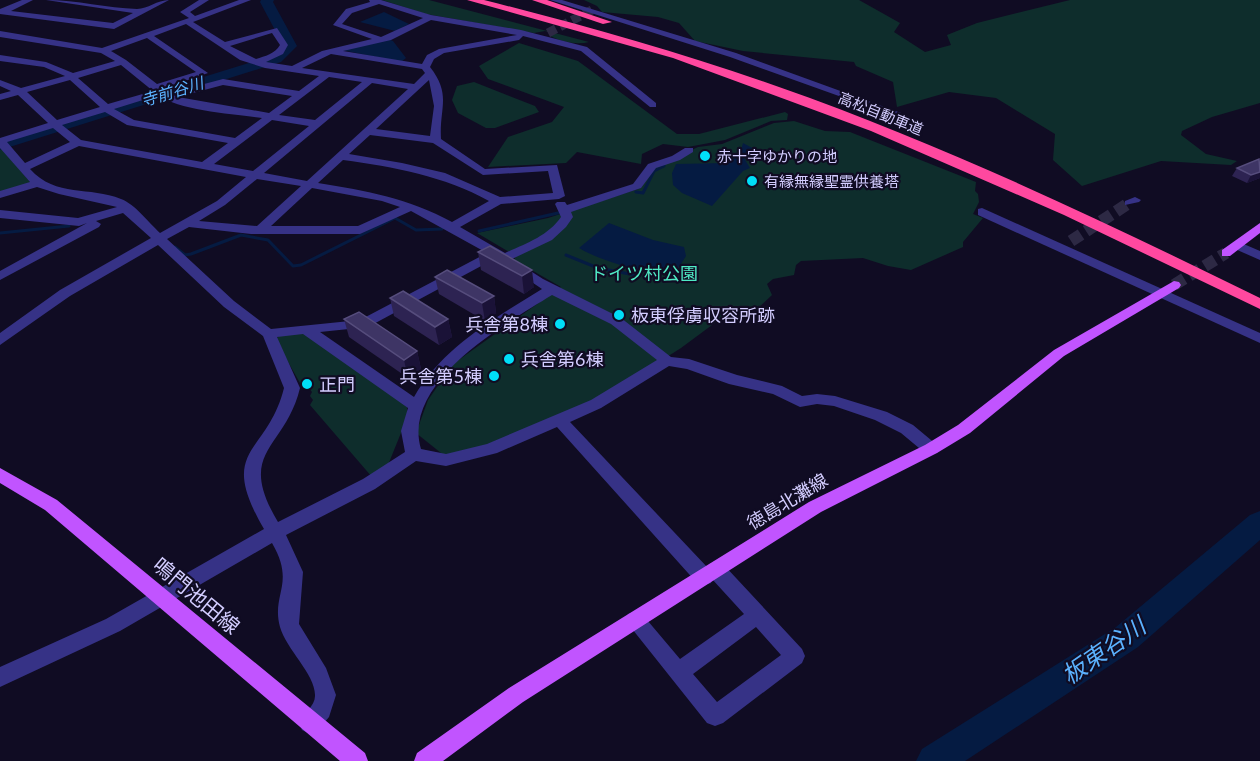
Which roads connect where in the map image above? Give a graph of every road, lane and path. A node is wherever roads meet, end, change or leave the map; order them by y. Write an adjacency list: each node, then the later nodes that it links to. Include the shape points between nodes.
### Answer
1 (28, 0): 14 (street)
2 (50, 0): 15 (street)
3 (165, 0): 15 (street)
4 (205, 0): 17 (street, via 184,12)
5 (247, 0): 17 (street)
6 (462, 0): 25 (highway)
7 (472, 0): 76 (highway, 高松自動車道, via 596,31 769,88 933,151)
8 (497, 0): 31 (highway, 高松自動車道, via 604,27)
9 (537, 0): 31 (highway, via 696,51)
10 (554, 0): 46 (street, via 733,55)
11 (564, 0): 13 (street, via 593,5)
12 (376, 1): 16 (street); 22 (street, via 349,11 337,25)
13 (592, 10)
14 (1, 12): 15 (street, via 114,26)
15 (142, 12)
16 (430, 18): 20 (street); 22 (street)
17 (189, 19): 19 (street); 24 (street)
18 (0, 34): 21 (street)
19 (146, 34): 26 (street); 40 (street, via 203,73)
20 (541, 35): 33 (street, via 453,48 430,57); 44 (street, via 584,49)
21 (24, 38): 23 (street); 26 (street)
22 (379, 40): 27 (street)
23 (8, 45)
24 (224, 45): 30 (street); 30 (street, via 274,30 283,49)
25 (617, 48)
26 (103, 51): 29 (street)
27 (332, 52): 32 (street, via 302,62); 33 (street)
28 (0, 58): 35 (street, via 58,68)
29 (123, 63): 35 (street); 40 (street)
30 (259, 64): 32 (street)
31 (732, 67): 86 (highway, 高松自動車道, via 943,146 1118,223)
32 (292, 70): 34 (street)
33 (428, 70): 38 (street); 51 (street, via 439,111)
34 (326, 75): 36 (street); 41 (street)
35 (72, 77): 39 (street); 45 (street)
36 (369, 81): 38 (street); 48 (street)
37 (0, 82): 39 (street)
38 (414, 87): 50 (street)
39 (22, 91): 42 (street); 49 (street)
40 (162, 94): 41 (street, via 223,82); 45 (street); 47 (street, via 195,105)
41 (300, 94): 47 (street)
42 (0, 97)
43 (757, 97): 76 (highway, via 847,124)
44 (653, 105)
45 (109, 111): 49 (street); 52 (street, via 144,126)
46 (896, 113)
47 (271, 117): 48 (street); 52 (street)
48 (318, 124): 60 (street)
49 (57, 127): 53 (street); 54 (street)
50 (367, 131): 51 (street); 56 (street)
51 (436, 140): 59 (street)
52 (237, 141): 57 (street)
53 (1, 142): 58 (street)
54 (78, 143): 57 (street); 58 (street)
55 (689, 150): 69 (street, via 652,166 637,186)
56 (340, 156): 62 (street, via 428,171); 63 (street)
57 (204, 166): 60 (street)
58 (22, 168): 61 (street)
59 (483, 172): 62 (street); 65 (street, via 553,167)
60 (256, 176): 63 (street); 73 (street)
61 (37, 183): 64 (street); 68 (street, via 119,202)
62 (465, 183): 66 (street)
63 (309, 185): 67 (street); 77 (street)
64 (0, 195)
65 (559, 196): 66 (street); 69 (street)
66 (498, 201): 74 (street)
67 (411, 206): 74 (street); 77 (street, via 360,230)
68 (126, 208): 72 (street); 78 (street)
69 (565, 210): 81 (street, via 567,217 562,226 551,235)
70 (982, 212): 85 (street, via 1068,244)
71 (0, 214): 72 (street, via 79,222)
72 (107, 216): 83 (street)
73 (189, 223): 77 (street); 78 (street)
74 (452, 227): 81 (street)
75 (1260, 227): 79 (main road)
76 (1108, 229): 87 (highway, 高松自動車道)
77 (260, 230)
78 (160, 239): 89 (street, via 229,304); 91 (street, via 65,293)
79 (1239, 246): 80 (main road); 82 (street)
80 (1226, 253)
81 (500, 256): 84 (street); 88 (street, via 363,324)
82 (1260, 256)
83 (0, 276)
84 (552, 288): 92 (street, via 623,326); 93 (street, via 448,360)
85 (1167, 289): 90 (street); 95 (main road, 徳島北灘線, via 1059,352 964,429)
86 (1260, 292)
87 (1260, 304)
88 (306, 329): 89 (street); 93 (street)
89 (268, 334): 98 (street, via 292,388 291,397 263,441 252,468 251,484)
90 (1260, 338)
91 (0, 340)
92 (667, 361): 94 (street, via 617,393); 95 (street, via 777,390 800,402 835,401 880,416 907,429)
93 (417, 407): 96 (street, via 409,433)
94 (560, 421): 96 (street, via 474,454 446,460); 99 (street)
95 (931, 449): 99 (main road, 徳島北灘線, via 815,507)
96 (414, 454): 98 (street, via 369,484)
97 (2, 478): 100 (main road, 鳴門池田線, via 51,505)
98 (275, 532): 100 (street); 105 (street, via 292,566 288,623 325,685 325,705)
99 (710, 573): 101 (street); 102 (main road, 徳島北灘線)
100 (162, 596): 104 (street, via 113,625); 105 (main road, 鳴門池田線)
101 (757, 615): 103 (street); 103 (street, via 795,656 715,716)
102 (636, 620): 103 (street); 107 (main road, 徳島北灘線, via 516,695)
103 (679, 672)
104 (0, 677)
105 (310, 723): 106 (main road, 鳴門池田線)
106 (357, 761)
107 (425, 761)

